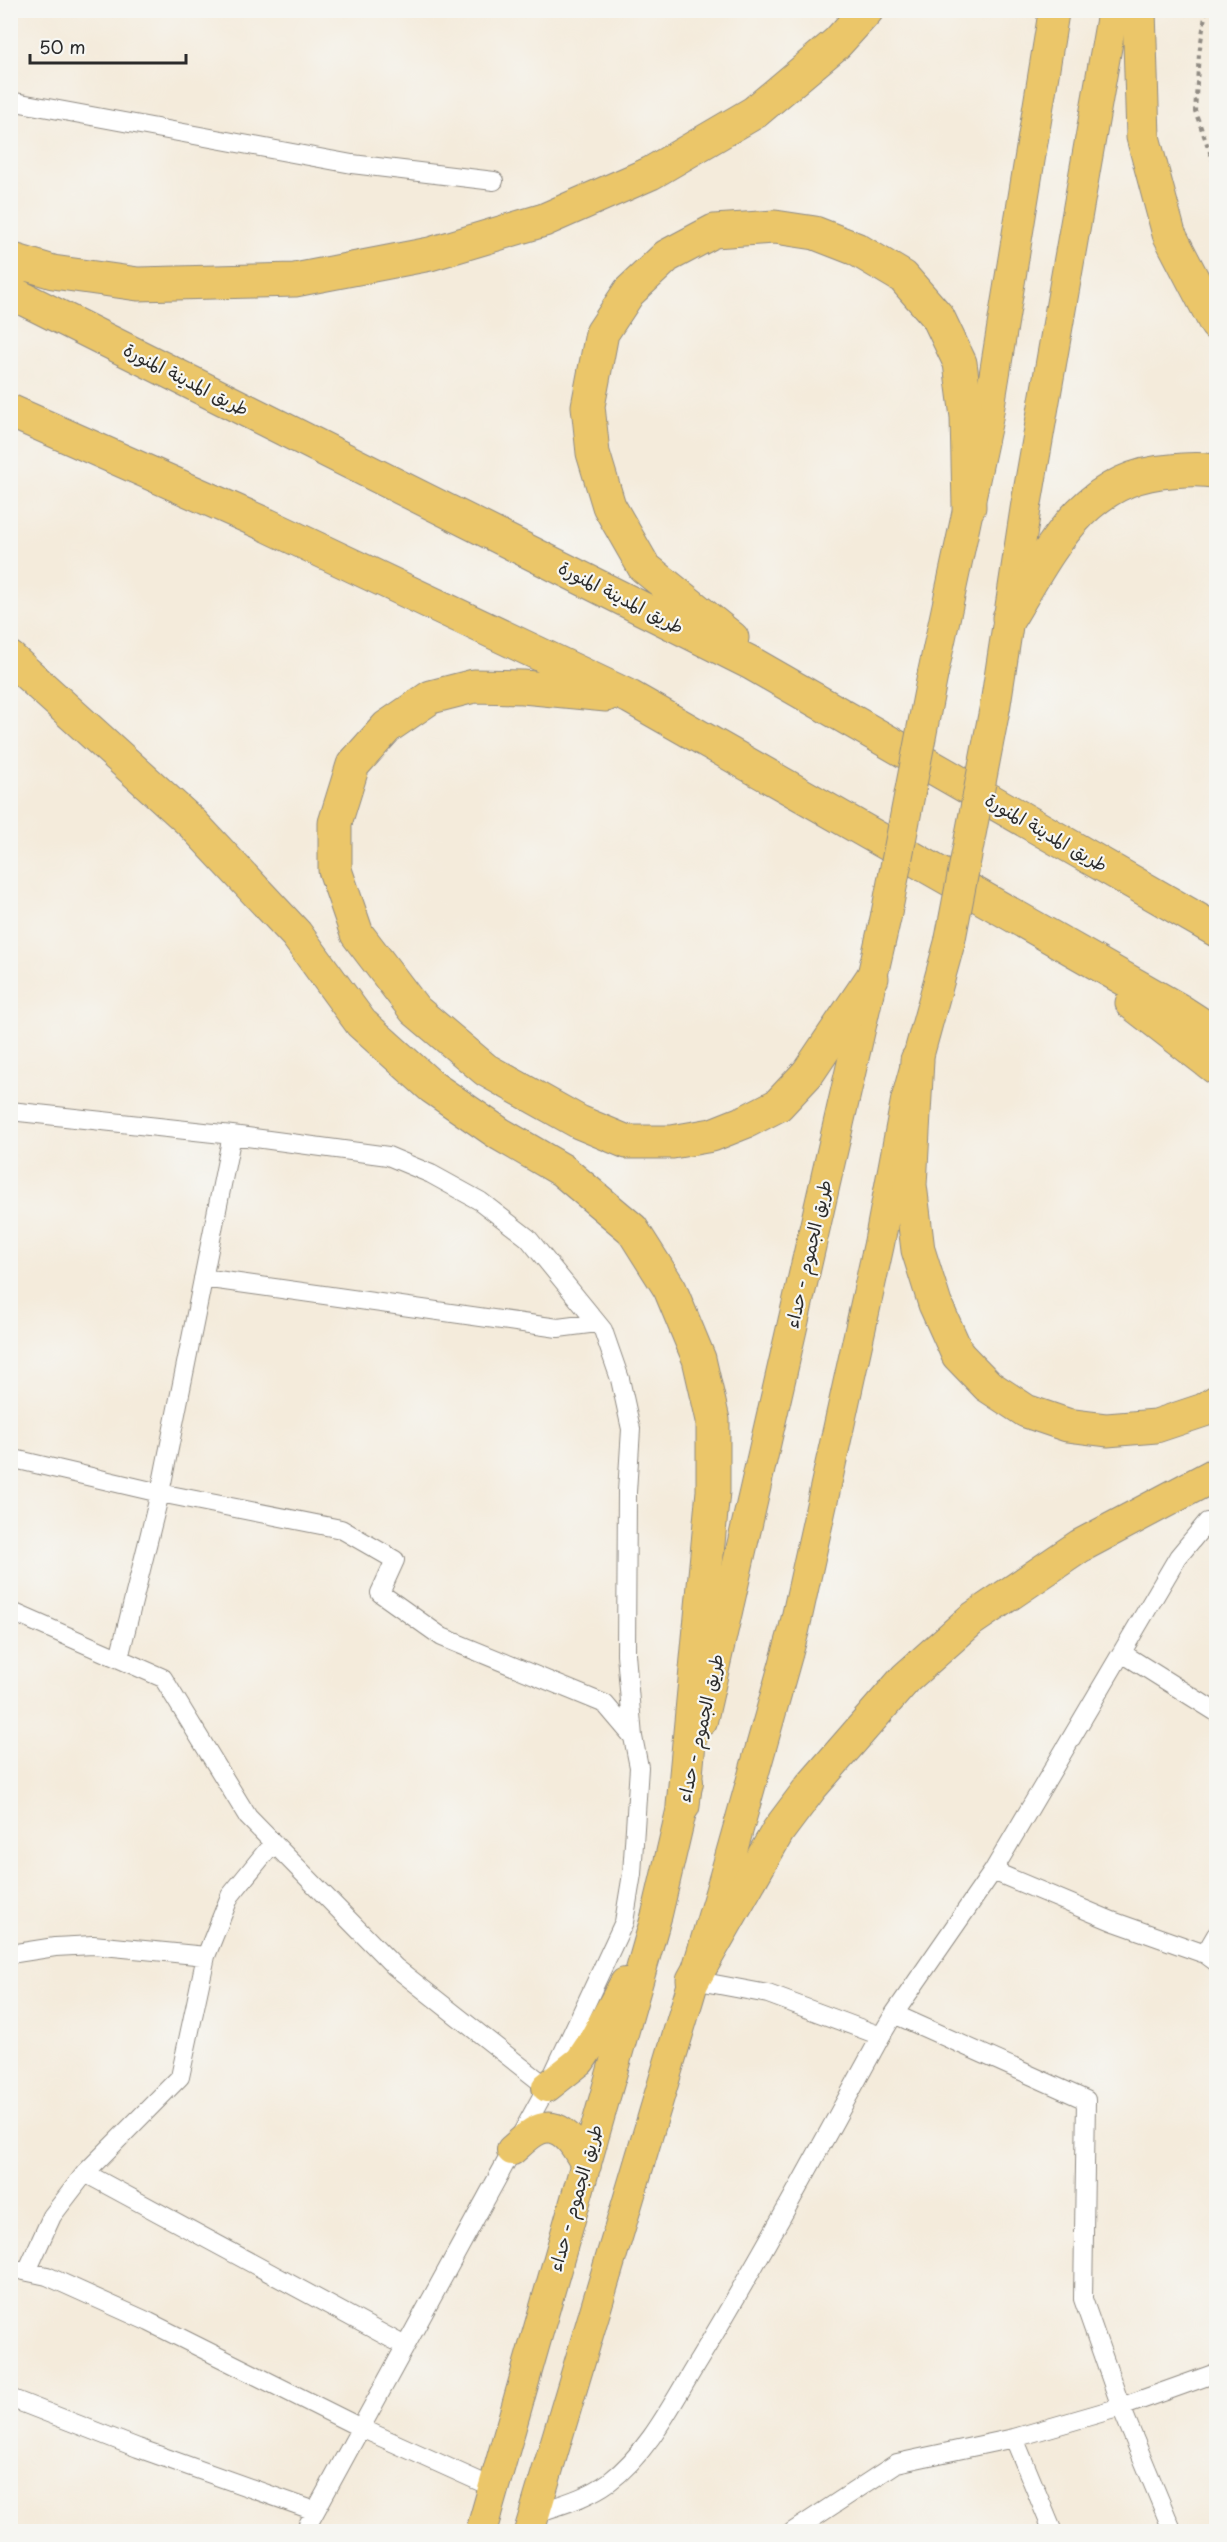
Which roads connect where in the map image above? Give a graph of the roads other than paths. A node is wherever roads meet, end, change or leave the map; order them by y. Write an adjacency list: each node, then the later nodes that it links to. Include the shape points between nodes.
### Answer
1 (867, 10): 7 (highway, via 837,43 755,111 651,174 544,220 430,254 295,280 138,284 53,272)
2 (1054, 10): 12 (main road, طريق الجموم - حداء, via 987,421)
3 (1113, 10): 13 (main road)
4 (1139, 10): 9 (highway, via 1143,137 1169,234)
5 (10, 101): 6 (street, via 352,164)
6 (494, 181)
7 (10, 259)
8 (10, 292): 16 (highway, طريق المدينة المنورة, via 751,663)
9 (1216, 324)
10 (10, 411): 15 (highway, via 267,525)
11 (1216, 472): 13 (highway, via 1155,472 1113,485 1074,516)
12 (969, 507): 16 (highway, via 967,417 960,363 938,317 903,277 856,249 815,233 775,227 714,231 667,256 629,292 602,333 588,406 593,453 609,506 645,567); 21 (main road, طريق الجموم - حداء, bridge)
13 (1009, 618): 23 (main road, bridge, via 950,941)
14 (10, 658): 39 (highway, via 193,824 296,934 361,1023 432,1087 500,1134 562,1170 632,1229 670,1289 699,1359 713,1420 713,1491)
15 (630, 697): 19 (highway); 21 (highway, via 474,686 431,697 387,726 353,765 335,822 335,870 357,933 415,1010 486,1070 579,1122 627,1142 672,1142 712,1135 778,1105 808,1072)
16 (813, 699): 17 (highway, طريق المدينة المنورة)
17 (1014, 815): 18 (highway); 20 (highway, طريق المدينة المنورة)
18 (1216, 908)
19 (1032, 927): 22 (highway); 24 (highway)
20 (1216, 930)
21 (872, 978): 39 (main road, طريق الجموم - حداء)
22 (1216, 1034)
23 (917, 1060): 29 (highway, via 910,1185 918,1250 935,1304 958,1355 988,1386 1026,1411 1067,1425 1107,1430 1155,1426 1204,1410); 47 (main road, via 794,1630)
24 (1216, 1068)
25 (10, 1111): 26 (street)
26 (232, 1135): 27 (street); 28 (street, via 388,1156 431,1174 480,1201 528,1238)
27 (203, 1278): 28 (street, via 558,1328); 32 (street)
28 (597, 1323): 38 (street, via 620,1379 631,1429 626,1654)
29 (1216, 1402)
30 (10, 1458): 32 (street)
31 (1216, 1474): 47 (highway, via 1080,1546 971,1620 906,1678 778,1831)
32 (160, 1493): 36 (street); 38 (street, via 341,1529 395,1560 380,1593 442,1637 605,1704)
33 (1216, 1523): 35 (street, via 1207,1522 1178,1557)
34 (10, 1611): 36 (street)
35 (1122, 1653): 37 (street); 41 (street)
36 (119, 1658): 40 (street, via 163,1678 248,1817)
37 (1216, 1712)
38 (633, 1737): 50 (street, via 639,1767 632,1874 624,1922)
39 (683, 1806): 43 (main road, طريق الجموم - حداء)
40 (273, 1843): 45 (street, via 230,1896); 50 (street, via 395,1967)
41 (993, 1871): 46 (street); 48 (street)
42 (1216, 1935): 46 (street)
43 (651, 1936): 50 (main road, via 584,2054); 52 (main road, طريق الجموم - حداء)
44 (10, 1954): 45 (street, via 93,1945)
45 (206, 1956): 53 (street, via 180,2078)
46 (1211, 1958)
47 (693, 1980): 49 (street, via 768,1994); 63 (main road)
48 (894, 2014): 49 (street); 58 (street, via 1086,2100 1083,2299)
49 (881, 2036): 63 (street, via 746,2282 658,2427 608,2482)
50 (547, 2087): 51 (street)
51 (512, 2150): 52 (main road, via 537,2131 552,2129 577,2145); 55 (street)
52 (586, 2166): 61 (main road, طريق الجموم - حداء)
53 (84, 2173): 54 (street); 55 (street)
54 (19, 2270): 59 (street, via 47,2276 149,2322)
55 (405, 2346): 59 (street)
56 (1216, 2373): 58 (street)
57 (10, 2398): 62 (street)
58 (1121, 2407): 60 (street); 68 (street)
59 (361, 2428): 61 (street); 62 (street)
60 (1014, 2438): 66 (street, via 897,2463); 67 (street)
61 (494, 2488): 65 (main road, طريق الجموم - حداء)
62 (315, 2511): 64 (street)
63 (531, 2523)
64 (304, 2532)
65 (482, 2532)
66 (792, 2532)
67 (1053, 2532)
68 (1173, 2532)

